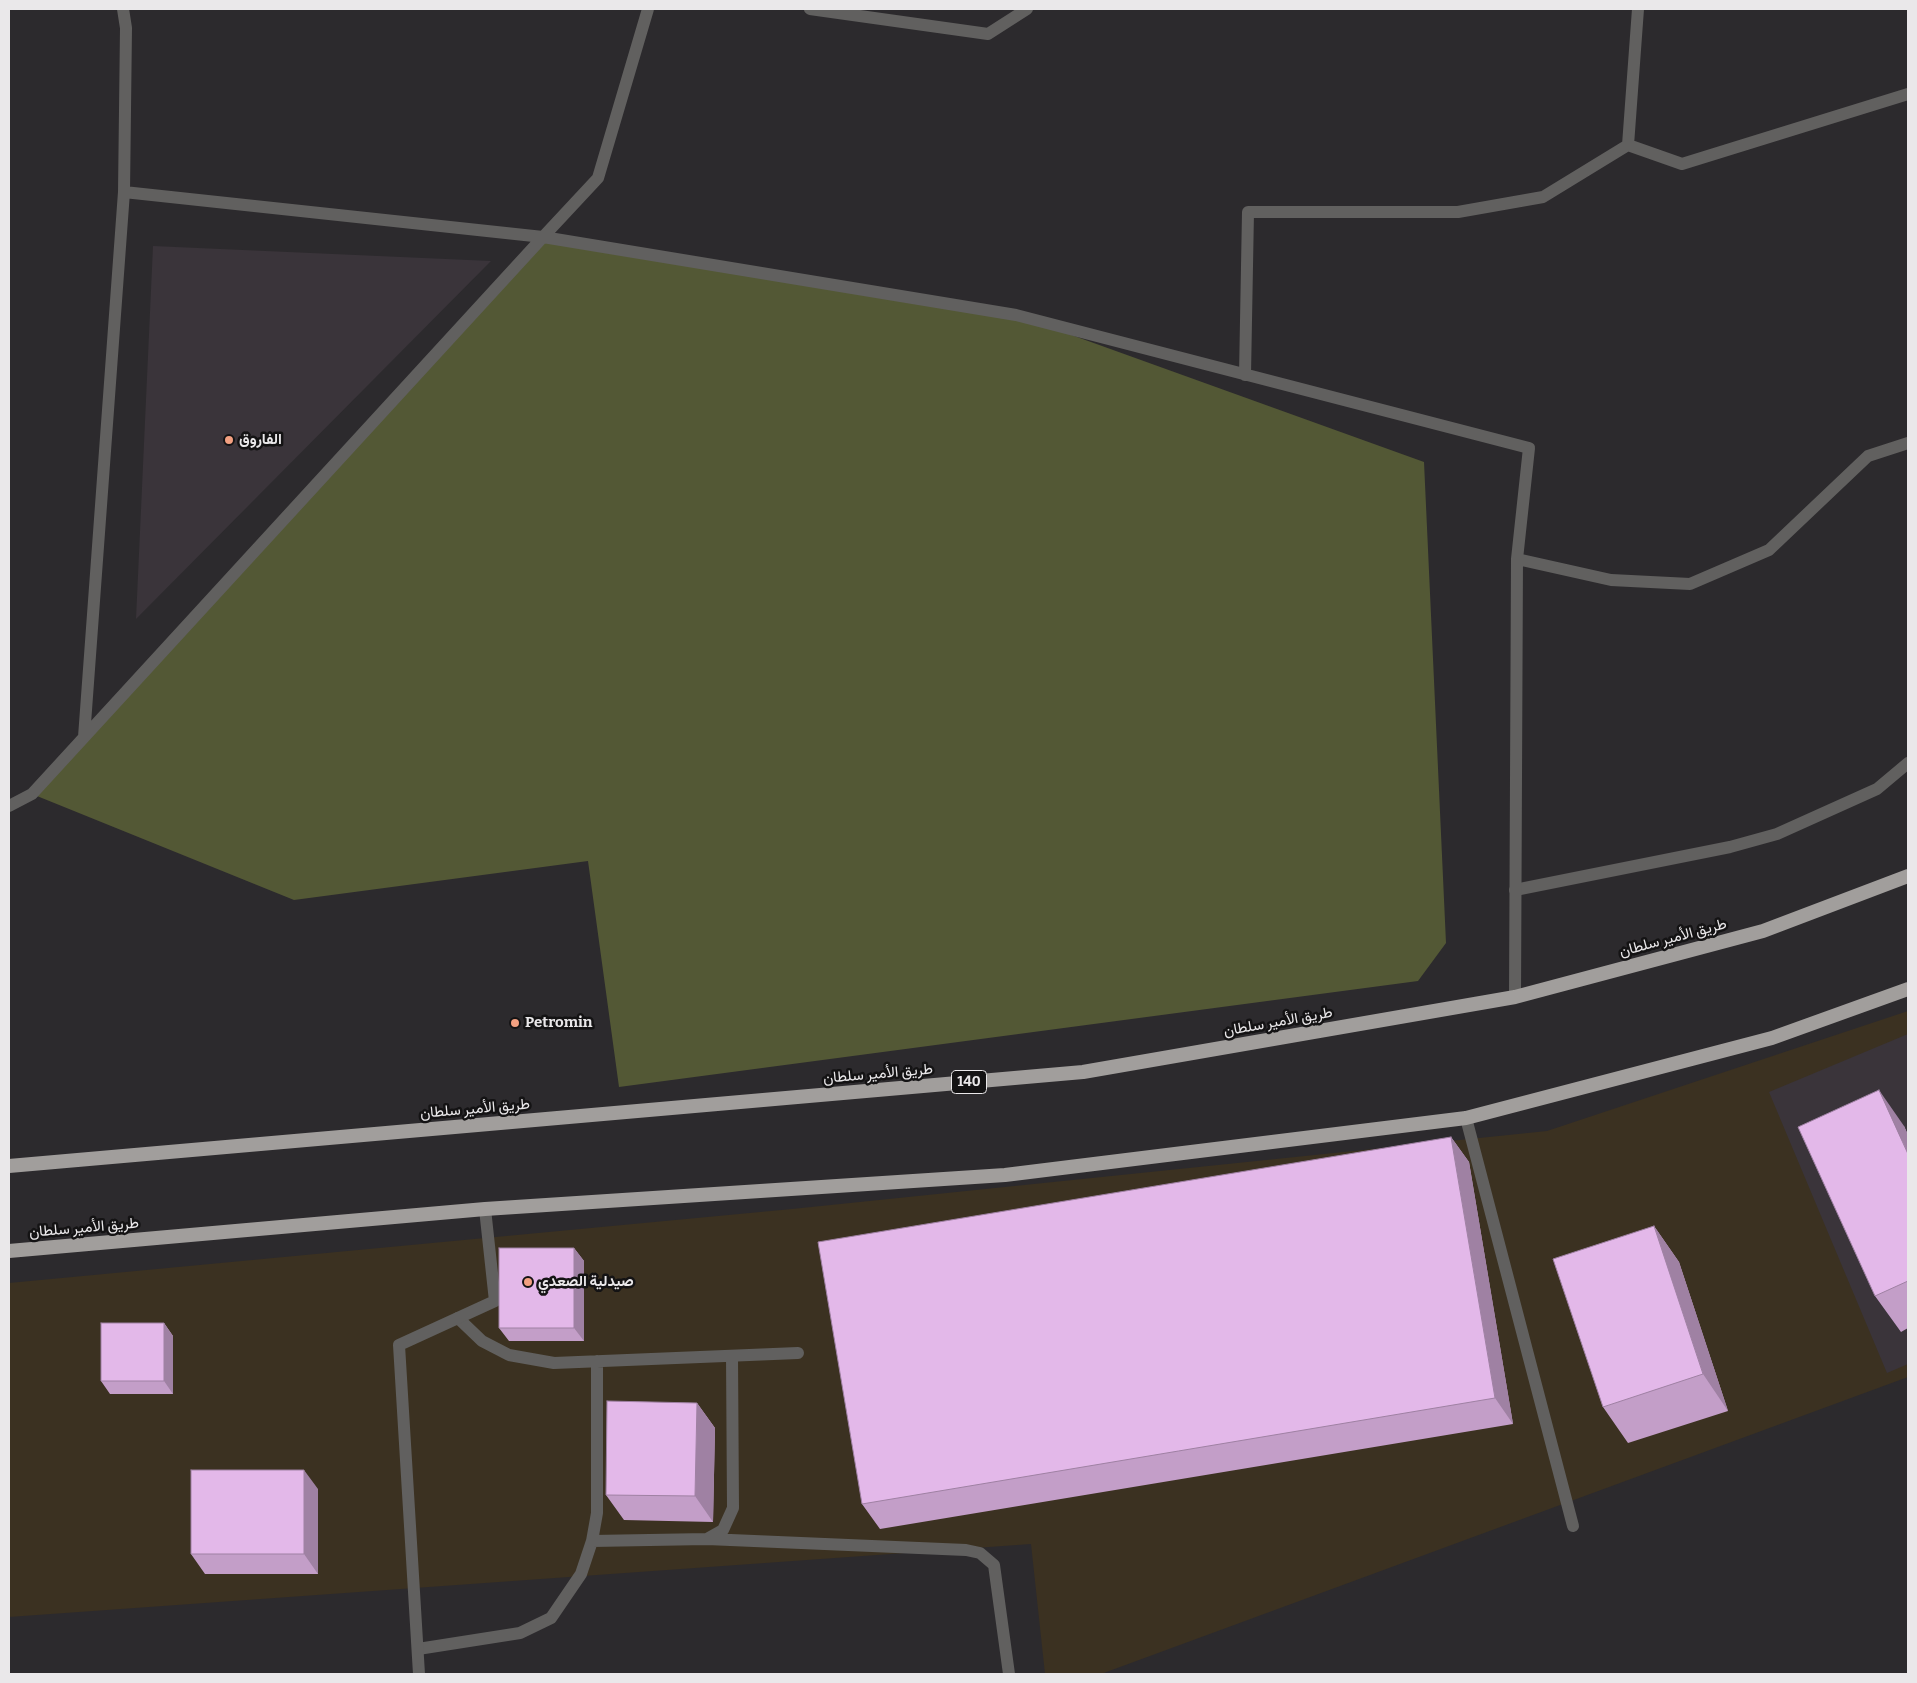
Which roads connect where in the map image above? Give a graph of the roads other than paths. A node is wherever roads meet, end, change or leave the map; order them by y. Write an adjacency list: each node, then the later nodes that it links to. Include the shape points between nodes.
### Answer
1 (123, 9): 8 (street, via 126,28)
2 (648, 9): 9 (street, via 598,178)
3 (810, 9): 4 (street, via 988,34)
4 (1027, 9)
5 (1638, 9): 7 (street)
6 (1908, 94): 7 (street, via 1682,164)
7 (1628, 145): 10 (street, via 1543,196 1458,212 1248,212)
8 (124, 192): 9 (street); 13 (street)
9 (543, 237): 10 (street, via 1016,315); 13 (street)
10 (1245, 374): 12 (street, via 1529,448)
11 (1908, 443): 12 (street, via 1868,456 1769,550 1690,584 1611,580)
12 (1517, 559): 17 (street)
13 (84, 737): 15 (street, via 32,794)
14 (1908, 763): 17 (street, via 1877,789 1778,834)
15 (9, 806)
16 (1908, 876): 19 (highway, طريق الأمير سلطان / 140, via 1763,931)
17 (1515, 890): 19 (street)
18 (1908, 989): 20 (highway, طريق الأمير سلطان, via 1772,1038)
19 (1514, 997): 21 (highway, طريق الأمير سلطان / 140, via 1083,1072)
20 (1466, 1118): 22 (highway, طريق الأمير سلطان, via 1005,1175); 28 (street)
21 (9, 1166)
22 (485, 1209): 23 (highway, طريق الأمير سلطان); 24 (street, via 495,1301)
23 (9, 1251)
24 (458, 1318): 27 (street, via 482,1341 509,1355 554,1363); 31 (street, via 399,1345)
25 (798, 1353): 26 (street)
26 (732, 1356): 27 (street); 29 (street, via 734,1508 723,1530)
27 (597, 1361): 30 (street, via 597,1513)
28 (1573, 1526)
29 (707, 1539): 30 (street); 33 (street, via 956,1549 980,1553 994,1565)
30 (592, 1541): 31 (street, via 581,1574 551,1618 520,1633)
31 (418, 1649): 32 (street)
32 (419, 1674)
33 (1009, 1674)

